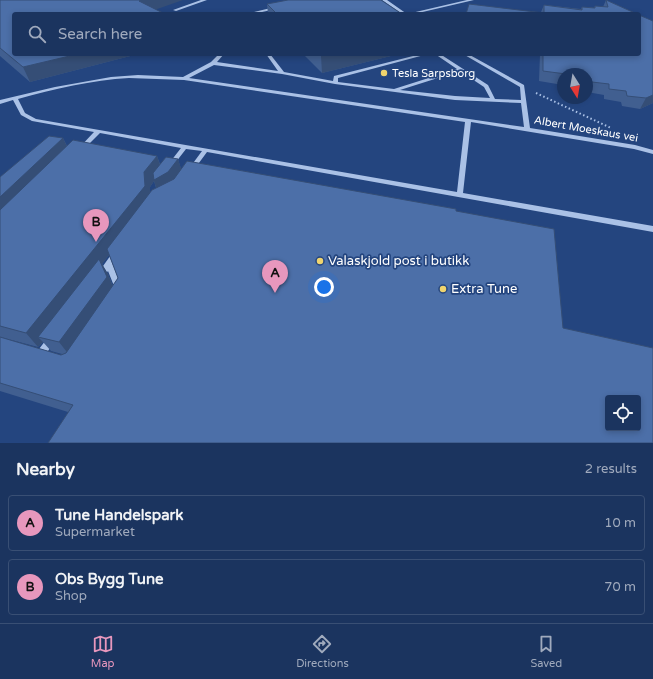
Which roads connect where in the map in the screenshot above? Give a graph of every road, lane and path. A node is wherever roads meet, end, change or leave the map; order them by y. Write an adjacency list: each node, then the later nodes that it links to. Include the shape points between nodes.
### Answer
1 (205, 0): 5 (street)
2 (384, 0): 7 (street)
3 (472, 0): 8 (street)
4 (277, 8): 6 (street)
5 (175, 10)
6 (258, 12)
7 (402, 12)
8 (418, 12)
9 (220, 56): 14 (street)
10 (269, 56): 16 (street)
11 (418, 56): 18 (street, via 336,77)
12 (440, 56): 15 (street)
13 (469, 56): 19 (street)
14 (213, 63): 16 (street); 17 (street)
15 (460, 70): 20 (street); 22 (street, via 486,86)
16 (282, 73): 18 (street)
17 (184, 79): 21 (street, via 112,78); 25 (street)
18 (335, 83): 20 (street)
19 (522, 86): 24 (street, Albert Moeskaus vei); 26 (path)
20 (392, 90): 22 (street)
21 (15, 98): 23 (street); 28 (street, via 23,114 34,120)
22 (493, 100): 24 (street)
23 (0, 102)
24 (524, 102): 27 (street, Albert Moeskaus vei)
25 (468, 120): 27 (street); 35 (street)
26 (612, 128)
27 (527, 129): 31 (street, Albert Moeskaus vei)
28 (99, 131): 29 (street); 32 (street)
29 (185, 146): 30 (street); 33 (street)
30 (206, 150): 34 (street); 35 (street)
31 (653, 152)
32 (74, 156)
33 (164, 174)
34 (185, 178)
35 (460, 194): 36 (street)
36 (653, 229)
37 (123, 245): 38 (street)
38 (109, 264): 39 (street); 40 (street, via 121,292)
39 (96, 282)
40 (116, 298)
41 (59, 330): 42 (street, via 44,355)
42 (27, 350)

